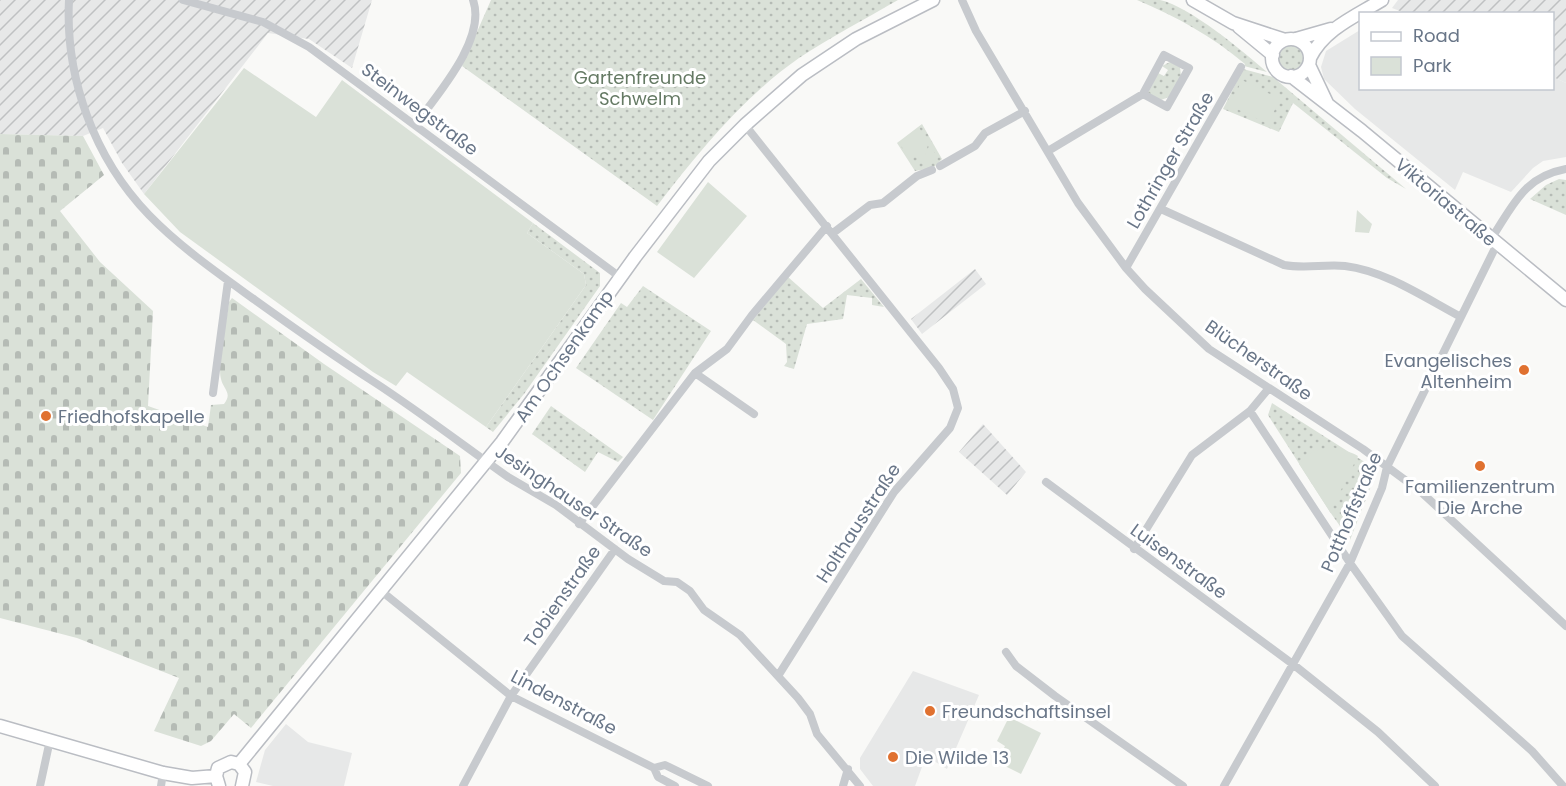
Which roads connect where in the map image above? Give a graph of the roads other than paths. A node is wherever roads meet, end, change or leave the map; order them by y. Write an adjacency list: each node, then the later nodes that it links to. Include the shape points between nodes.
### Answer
1 (69, 0): 29 (street, Jesinghauser Straße, via 72,64 94,134 114,171 149,216)
2 (183, 0): 20 (street, Steinwegstraße, via 241,14 290,36)
3 (473, 0): 20 (street, via 477,21 461,59)
4 (933, 0): 21 (main road, Am Ochsenkamp, via 840,48)
5 (962, 0): 19 (street, Blücherstraße)
6 (1193, 0): 10 (main road)
7 (1382, 0): 8 (main road)
8 (1362, 12)
9 (1359, 14): 11 (main road)
10 (1233, 23): 12 (main road); 13 (main road)
11 (1338, 27): 12 (main road); 14 (main road, via 1319,43)
12 (1290, 40): 13 (main road, via 1277,46); 14 (main road, via 1306,46)
13 (1273, 55): 16 (main road, via 1277,70)
14 (1309, 61): 16 (main road, via 1302,73); 18 (main road, Viktoriastraße)
15 (1241, 67): 24 (street, Lothringer Straße)
16 (1291, 76): 18 (main road, Viktoriastraße)
17 (1143, 94): 17 (street, via 1167,107 1189,69 1164,55); 22 (street)
18 (1327, 103): 26 (main road, Viktoriastraße)
19 (1024, 111): 22 (street, Blücherstraße); 25 (street, via 985,133 975,146 917,176 883,203 870,205)
20 (415, 125): 28 (street, Steinwegstraße)
21 (745, 125): 25 (street); 28 (main road, Am Ochsenkamp, via 709,161)
22 (1048, 151): 27 (street, Blücherstraße, via 1078,202)
23 (1566, 169): 26 (street, Potthoffstraße, via 1530,184)
24 (1161, 210): 27 (street, Lothringer Straße); 31 (street, via 1284,266 1361,269)
25 (830, 230): 32 (street, via 717,359); 48 (street, Holthausstraße, via 908,326 953,389 958,408 950,428 894,492)
26 (1494, 242): 30 (main road, Viktoriastraße); 31 (street, Potthoffstraße)
27 (1126, 268): 33 (street, Blücherstraße, via 1209,349)
28 (620, 277): 37 (main road, Am Ochsenkamp)
29 (228, 281): 34 (street); 37 (street, Jesinghauser Straße)
30 (1566, 300)
31 (1461, 317): 38 (street, Potthoffstraße)
32 (695, 373): 36 (street); 40 (street)
33 (1269, 388): 35 (street); 38 (street, Blücherstraße)
34 (213, 393)
35 (1250, 411): 42 (street, via 1192,455); 43 (street)
36 (754, 414)
37 (487, 461): 40 (street, Jesinghauser Straße); 44 (main road, Am Ochsenkamp)
38 (1388, 467): 43 (street, Potthoffstraße); 45 (street, Blücherstraße, via 1420,491)
39 (1046, 482): 42 (street, Luisenstraße)
40 (579, 524): 41 (street, Jesinghauser Straße)
41 (615, 549): 48 (street, Jesinghauser Straße, via 664,581 677,582 690,591 704,610 729,625); 49 (street, Tobienstraße)
42 (1134, 549): 47 (street, Luisenstraße)
43 (1350, 563): 47 (street, Potthoffstraße); 68 (street, via 1402,636 1532,751)
44 (380, 590): 49 (street, Lindenstraße); 52 (main road, Am Ochsenkamp)
45 (1566, 626)
46 (1006, 652): 65 (street, via 1016,666 1055,696)
47 (1294, 665): 66 (street, Potthoffstraße); 67 (street, Luisenstraße, via 1378,732)
48 (778, 676): 54 (street, Jesinghauser Straße, via 810,714 817,734)
49 (511, 696): 53 (street, Lindenstraße); 60 (street, Tobienstraße)
50 (0, 726): 51 (main road)
51 (50, 740): 55 (main road); 57 (street)
52 (239, 764): 56 (main road, via 224,764); 59 (main road, via 245,772)
53 (654, 768): 61 (street, Lindenstraße, via 657,777); 62 (street, Lindenstraße, via 665,765)
54 (848, 770): 63 (street); 64 (street, Jesinghauser Straße)
55 (163, 773): 56 (main road); 58 (street)
56 (217, 781)
57 (40, 786)
58 (161, 786)
59 (242, 786)
60 (464, 786)
61 (675, 786)
62 (708, 786)
63 (843, 786)
64 (860, 786)
65 (1183, 786)
66 (1224, 786)
67 (1435, 786)
68 (1563, 786)

